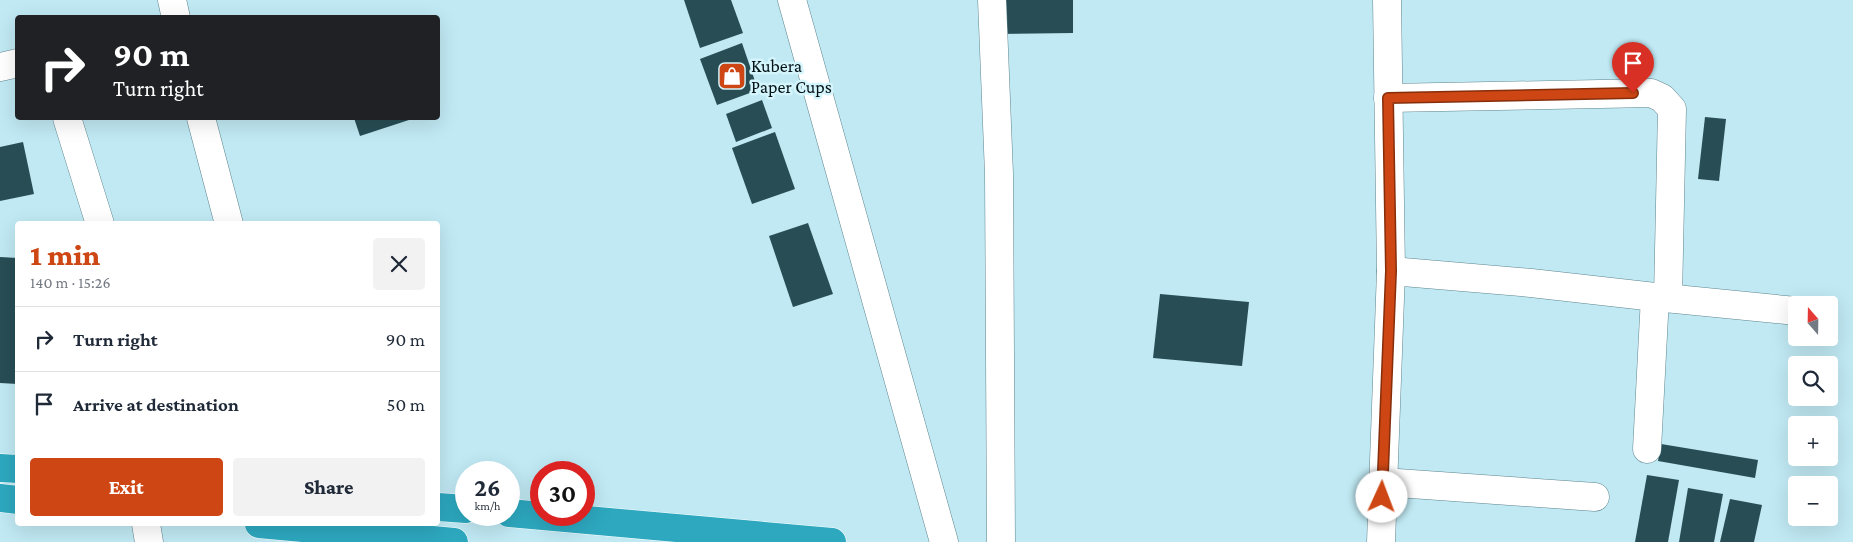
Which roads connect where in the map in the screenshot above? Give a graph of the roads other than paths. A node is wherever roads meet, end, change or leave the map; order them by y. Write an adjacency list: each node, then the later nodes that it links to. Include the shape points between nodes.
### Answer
1 (172, 0): 5 (street)
2 (792, 0): 31 (street)
3 (992, 0): 32 (street, via 999,174)
4 (1387, 0): 8 (street)
5 (175, 15)
6 (15, 64): 7 (street)
7 (0, 67)
8 (1388, 98): 13 (street); 14 (street, via 1652,92 1662,98 1672,109)
9 (68, 120): 11 (street)
10 (202, 120): 12 (street)
11 (99, 221)
12 (228, 221)
13 (1391, 271): 14 (street); 19 (street)
14 (1662, 298): 15 (street); 16 (street)
15 (1788, 310)
16 (1647, 449)
17 (0, 468): 18 (highway)
18 (15, 469)
19 (1382, 482): 20 (street); 33 (street)
20 (1595, 497)
21 (0, 498): 22 (highway)
22 (15, 500)
23 (440, 507): 24 (highway)
24 (455, 508)
25 (520, 514): 30 (highway)
26 (146, 526): 28 (street)
27 (281, 526): 29 (highway)
28 (149, 542)
29 (454, 542)
30 (832, 542)
31 (944, 542)
32 (1000, 542)
33 (1381, 542)

